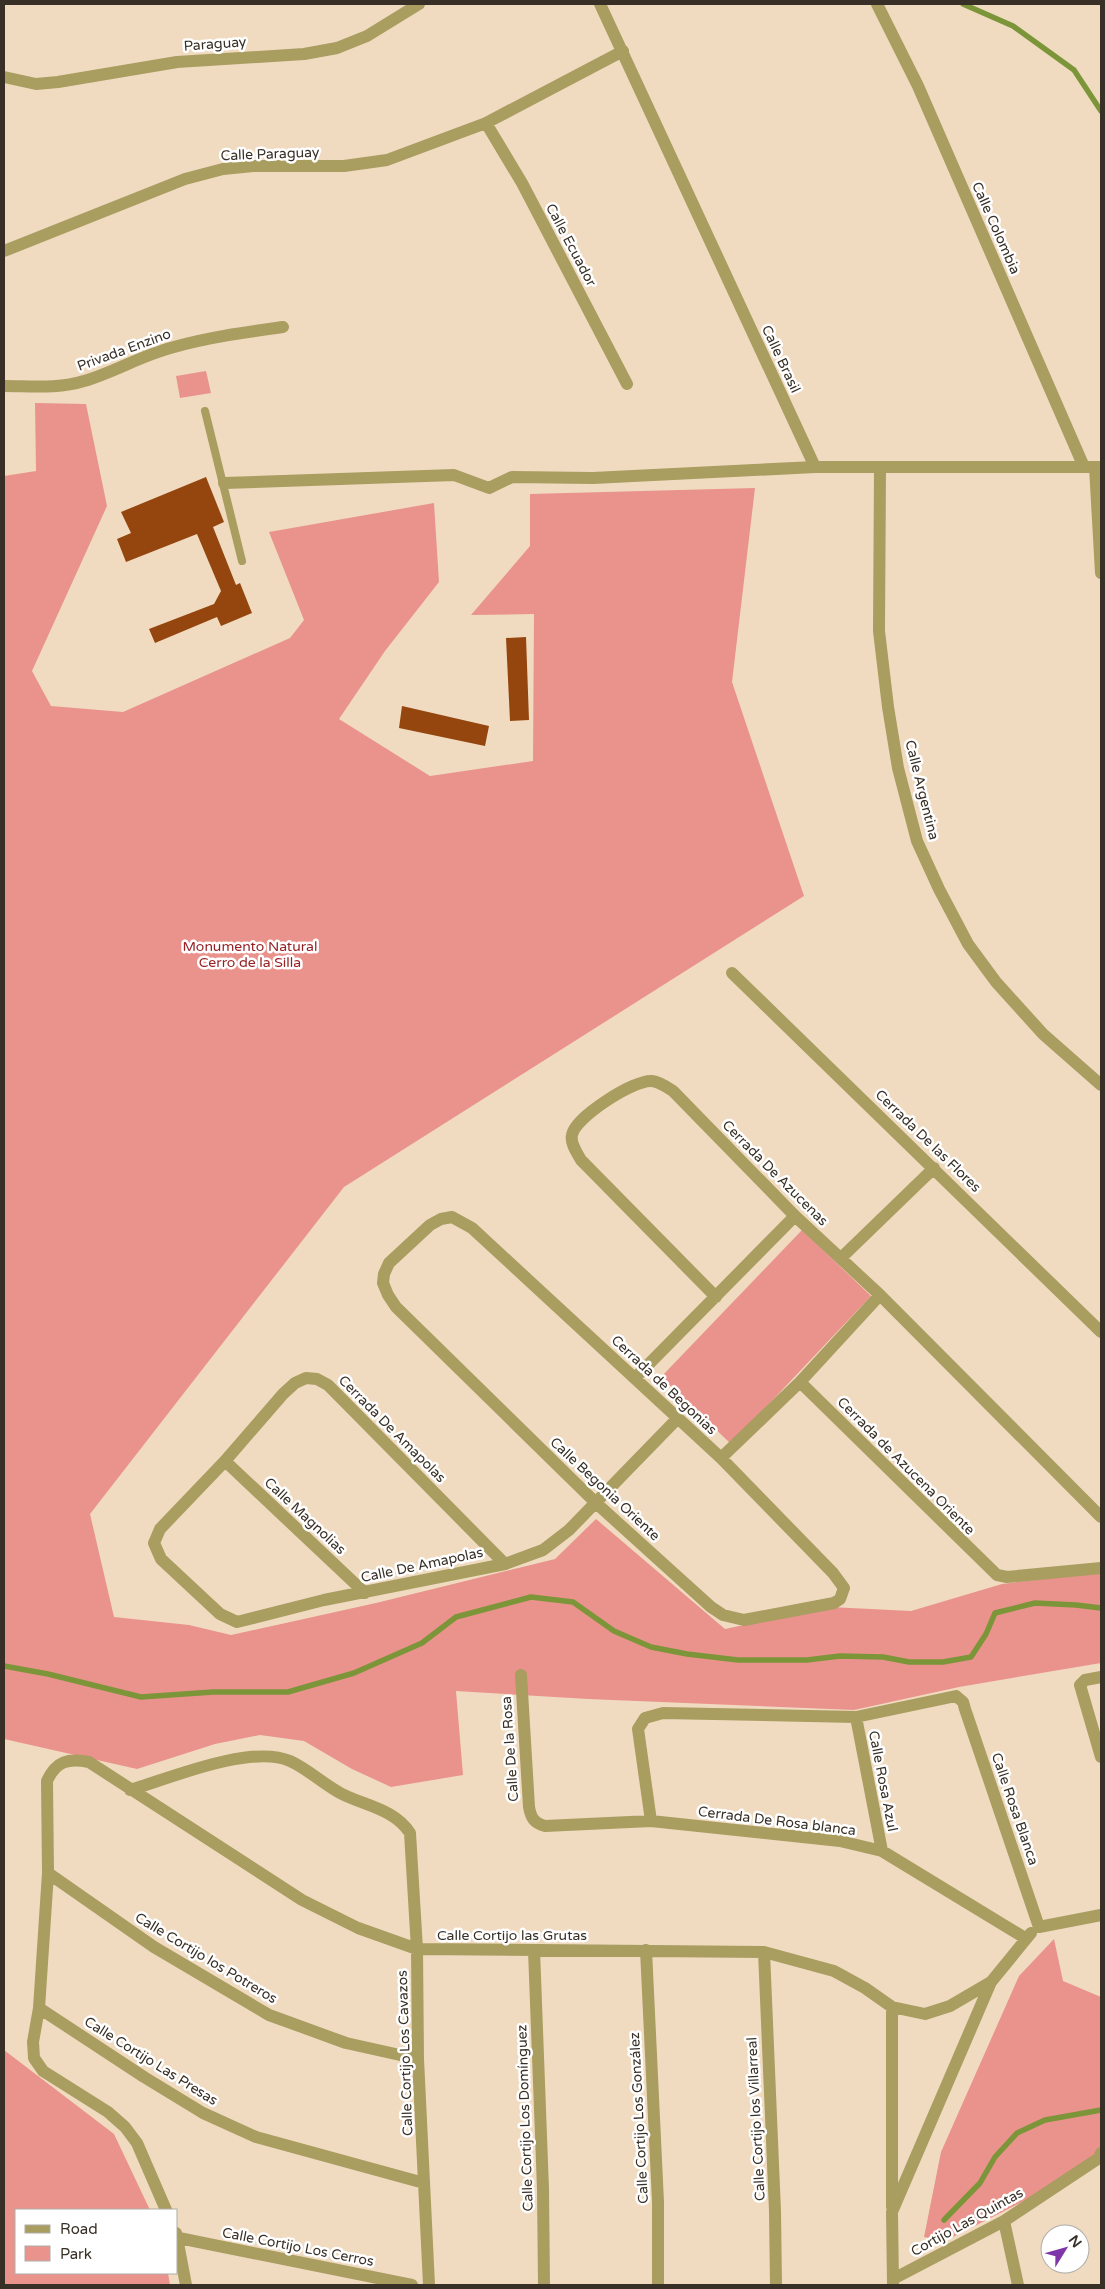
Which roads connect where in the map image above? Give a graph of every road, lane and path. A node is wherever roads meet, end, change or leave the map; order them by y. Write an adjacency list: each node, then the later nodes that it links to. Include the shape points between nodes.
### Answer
1 (419, 4): 5 (street, Paraguay, via 367,36 337,48 304,54 177,62 36,84)
2 (600, 4): 4 (street, Calle Brasil)
3 (877, 4): 13 (street, Calle Colombia)
4 (622, 52): 6 (street, Calle Paraguay); 12 (street, Calle Brasil)
5 (4, 77)
6 (486, 123): 7 (street, Calle Paraguay, via 388,160 344,166 253,166 194,176); 9 (street, Calle Ecuador, via 522,184)
7 (4, 251)
8 (283, 327): 10 (street, Privada Enzino, via 175,346 82,382)
9 (627, 384)
10 (4, 386)
11 (205, 411): 15 (lane)
12 (814, 467): 14 (street); 15 (street, via 593,478 512,477 489,488 454,475)
13 (1093, 467): 14 (street); 17 (street)
14 (880, 468): 19 (street, Calle Argentina, via 879,631 898,768 917,841 974,952 996,982 1043,1034)
15 (224, 483): 16 (lane)
16 (242, 561)
17 (1101, 573)
18 (732, 973): 20 (street, Cerrada De las Flores)
19 (1101, 1085)
20 (934, 1168): 23 (street); 26 (street, Cerrada De las Flores)
21 (452, 1216): 27 (street, Cerrada de Begonias, via 463,1220); 32 (street, Calle Begonia Oriente, via 430,1225 388,1263 383,1283 388,1295 396,1307)
22 (795, 1216): 23 (street, Cerrada De Azucenas); 25 (street); 25 (street, Cerrada De Azucenas, via 673,1091 662,1084 640,1082 576,1125 571,1136 581,1160)
23 (841, 1258): 24 (street, Cerrada De Azucenas)
24 (880, 1295): 28 (street); 33 (street, Cerrada De Azucenas)
25 (716, 1297): 27 (street)
26 (1101, 1332)
27 (635, 1378): 29 (street, Cerrada de Begonias)
28 (800, 1382): 30 (street); 36 (street, Cerrada de Azucena Oriente, via 990,1570 1007,1577)
29 (677, 1419): 30 (street, Cerrada de Begonias); 32 (street, Calle De Amapolas)
30 (721, 1458): 37 (street, Cerrada de Begonias)
31 (225, 1461): 34 (street, Cerrada De Amapolas, via 160,1529); 35 (street, Cerrada De Amapolas, via 295,1383 306,1378 317,1379 328,1385); 38 (street, Calle Magnolias)
32 (596, 1503): 35 (street, Calle De Amapolas, via 543,1550); 37 (street, Calle Begonia Oriente, via 700,1598 734,1619 744,1620 834,1603 844,1594)
33 (1101, 1517)
34 (154, 1543): 38 (street, Calle De Amapolas, via 161,1559 220,1614 237,1622)
35 (505, 1564): 38 (street, Calle De Amapolas)
36 (1101, 1568)
37 (844, 1588)
38 (365, 1593)
39 (520, 1675): 44 (street, Calle De la Rosa, via 529,1807)
40 (1101, 1677): 42 (street, via 1085,1680 1080,1689)
41 (856, 1716): 45 (street, Calle Rosa Blanca, via 662,1713 645,1718 638,1730); 46 (street, Calle Rosa Azul); 49 (street, Calle Rosa Blanca, via 951,1695 963,1702)
42 (1101, 1757)
43 (130, 1790): 47 (street, Calle Cortijo las Grutas, via 89,1762 76,1759 62,1762 52,1770 47,1781); 51 (street, Calle Cortijo las Grutas, via 302,1900 358,1928); 51 (street, Calle Cortijo Los Cavazos, via 237,1758 271,1755 290,1761 341,1794 392,1814 410,1833)
44 (533, 1820): 45 (street, Cerrada De Rosa blanca, via 545,1826)
45 (651, 1821): 46 (street, Cerrada De Rosa blanca, via 840,1841)
46 (882, 1851): 50 (street, Cerrada De Rosa blanca)
47 (48, 1873): 57 (street); 58 (street, Calle Cortijo los Potreros, via 154,1947 269,2015 346,2043)
48 (1101, 1916): 49 (street)
49 (1039, 1927): 50 (street)
50 (1025, 1938): 55 (street)
51 (417, 1949): 52 (street, Calle Cortijo las Grutas); 58 (street, Calle Cortijo Los Cavazos)
52 (534, 1950): 53 (street, Calle Cortijo las Grutas); 70 (street, Calle Cortijo Los Domínguez, via 544,2189)
53 (646, 1950): 54 (street, Calle Cortijo las Grutas); 71 (street, Calle Cortijo Los González, via 658,2202)
54 (764, 1952): 56 (street, Calle Cortijo las Grutas, via 834,1971); 72 (street, Calle Cortijo los Villarreal, via 776,2211)
55 (991, 1982): 56 (street, Calle Cortijo las Grutas, via 937,2012 913,2013); 62 (street)
56 (892, 2007): 62 (street)
57 (39, 2008): 60 (street, Calle Cortijo Las Presas, via 203,2113 256,2137); 61 (street, via 33,2051 38,2064 125,2127 136,2143)
58 (418, 2060): 60 (street, Calle Cortijo Los Cavazos)
59 (1100, 2159): 63 (street, Cortijo Las Quintas)
60 (424, 2183): 69 (street, Calle Cortijo Los Cavazos)
61 (166, 2209)
62 (892, 2212): 66 (street)
63 (1004, 2221): 66 (street, Cortijo Las Quintas); 73 (street)
64 (178, 2235): 68 (street, Calle Cortijo Los Cerros)
65 (178, 2241): 67 (street)
66 (893, 2282)
67 (186, 2285)
68 (412, 2285)
69 (429, 2285)
70 (544, 2285)
71 (658, 2285)
72 (776, 2285)
73 (1018, 2285)

